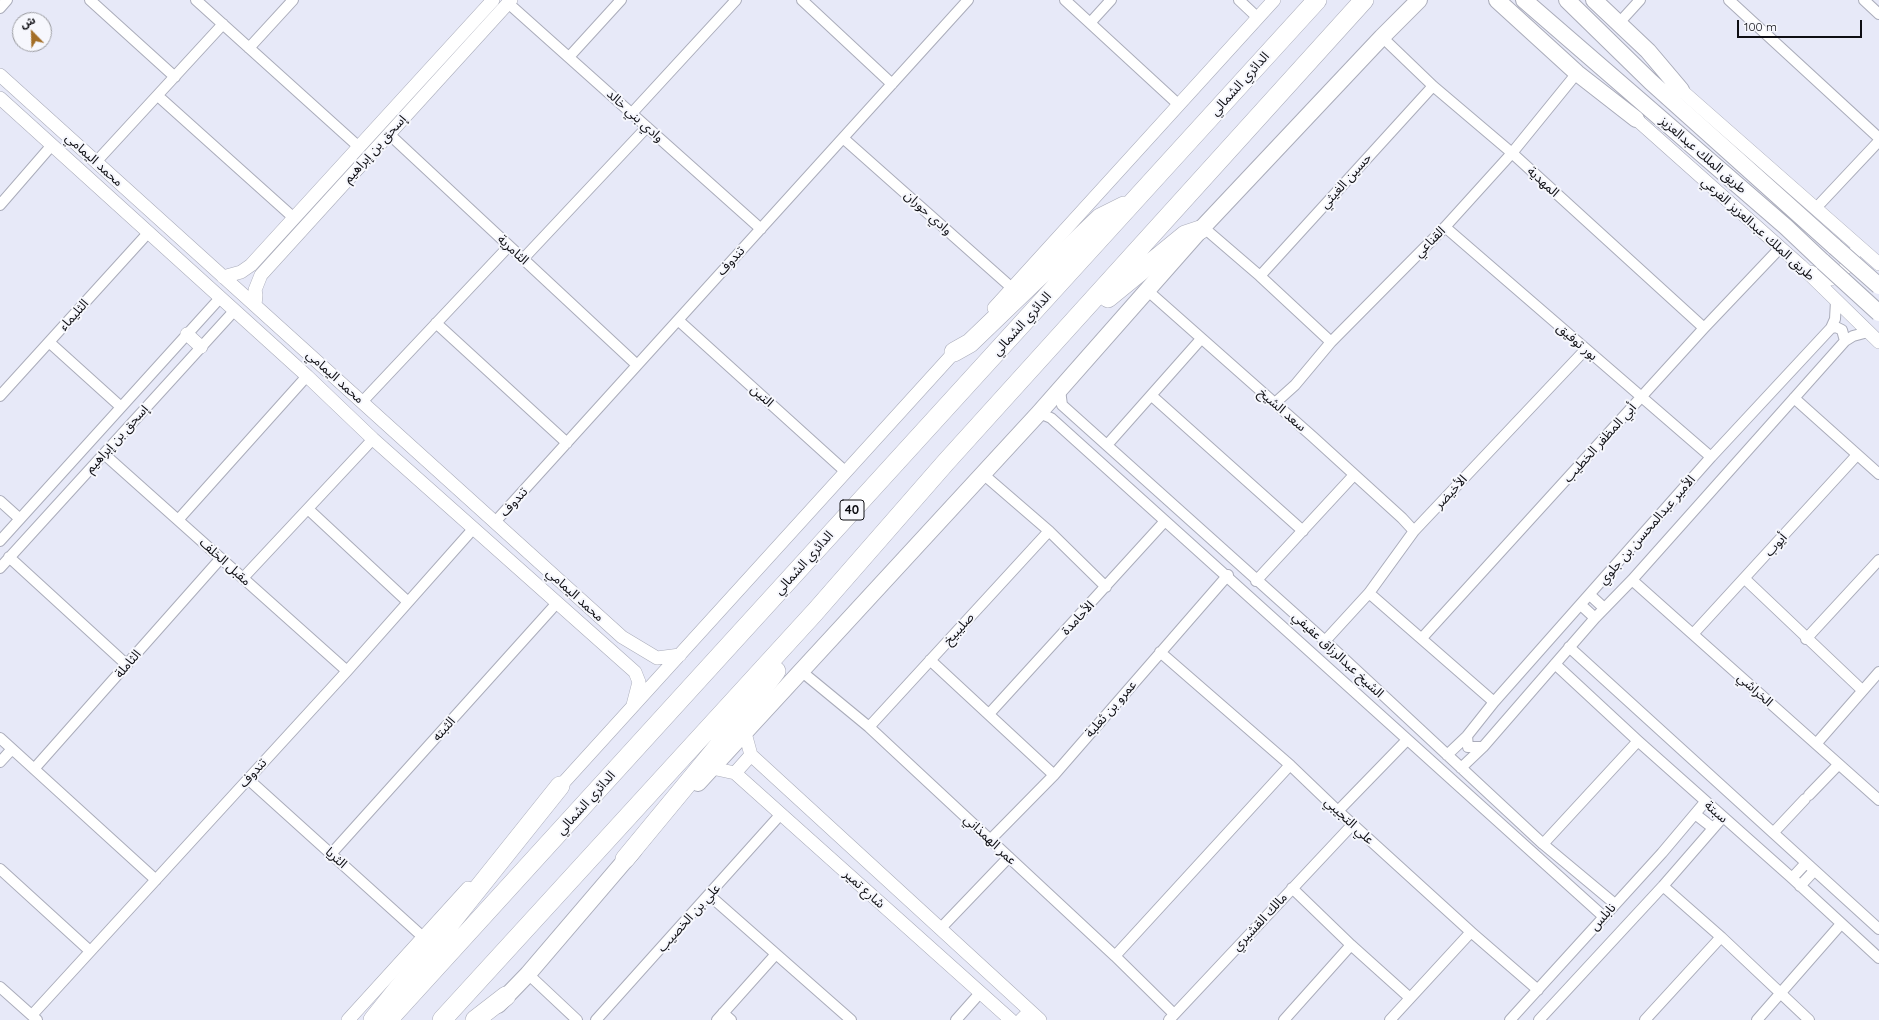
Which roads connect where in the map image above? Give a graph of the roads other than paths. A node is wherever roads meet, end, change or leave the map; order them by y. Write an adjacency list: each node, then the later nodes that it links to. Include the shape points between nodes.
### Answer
1 (7, 0): 25 (street)
2 (90, 0): 38 (street)
3 (196, 0): 31 (street)
4 (293, 0): 34 (street)
5 (493, 0): 54 (street, إسحق بن إبراهيم)
6 (622, 0): 35 (street)
7 (736, 0): 47 (street)
8 (802, 0): 39 (street)
9 (968, 0): 39 (street, تندوف)
10 (1065, 0): 29 (street)
11 (1110, 0): 29 (street)
12 (1239, 0): 27 (street)
13 (1274, 0): 27 (street)
14 (1317, 0): 57 (highway, الدائري الشمالي / 40)
15 (1364, 0): 86 (highway)
16 (1497, 0): 36 (main road)
17 (1524, 0): 30 (main road, طريق الملك عبدالعزيز)
18 (1567, 0): 28 (main road, طريق الملك عبدالعزيز)
19 (1594, 0): 32 (main road)
20 (1640, 0): 32 (street)
21 (1729, 0): 52 (street)
22 (1864, 0): 26 (street)
23 (510, 1): 35 (street, وادي بني خالد); 50 (street, إسحق بن إبراهيم)
24 (1417, 1): 33 (main road)
25 (0, 8)
26 (1879, 14)
27 (1258, 18): 45 (street)
28 (1589, 20): 41 (main road); 76 (main road, طريق الملك عبدالعزيز, bridge, via 1651,82)
29 (1090, 23): 45 (street)
30 (1549, 23): 48 (main road); 83 (main road, طريق الملك عبدالعزيز, bridge, via 1786,227)
31 (223, 24): 34 (street); 38 (street)
32 (1619, 24): 41 (main road, via 1648,51)
33 (1382, 37): 40 (street, المهدية); 63 (main road)
34 (249, 48): 54 (street)
35 (570, 57): 47 (street, وادي بني خالد)
36 (1577, 73): 48 (main road); 55 (street, القناعي)
37 (0, 76): 44 (street, محمد اليمامي)
38 (174, 77): 42 (street)
39 (892, 84): 51 (street, تندوف)
40 (1433, 86): 55 (street, المهدية); 74 (street, حسين الغيثي)
41 (1681, 90): 59 (street)
42 (158, 96): 56 (street); 60 (street)
43 (0, 98): 46 (street, محمد اليمامي)
44 (26, 99): 46 (street); 56 (street, محمد اليمامي)
45 (1179, 105): 77 (street)
46 (16, 112): 53 (street, محمد اليمامي)
47 (632, 113): 49 (street, وادي بني خالد)
48 (1636, 119): 67 (street, طريق الملك عبدالعزيز الفرعي)
49 (647, 127): 64 (street, وادي بني خالد); 70 (street)
50 (388, 134): 66 (street, الثامرية); 72 (street, إسحق بن إبراهيم)
51 (843, 138): 64 (street, تندوف); 77 (street, وادي حوران)
52 (1879, 140): 59 (street)
53 (52, 145): 58 (street); 65 (street, محمد اليمامي)
54 (359, 147): 60 (street, إسحق بن إبراهيم)
55 (1512, 153): 61 (street, القناعي); 87 (street, المهدية)
56 (96, 162): 75 (street, محمد اليمامي)
57 (1134, 200): 98 (highway, via 1100,218 970,343); 242 (highway, الدائري الشمالي / 40)
58 (0, 205)
59 (1816, 208): 62 (street)
60 (294, 218): 69 (street, إسحق بن إبراهيم)
61 (1445, 227): 94 (street, القناعي); 97 (street, بور توفيق)
62 (1838, 227): 68 (street); 73 (street, via 1851,240 1854,251 1852,263 1832,279 1821,278)
63 (1201, 228): 74 (street); 78 (main road); 86 (highway, via 1185,236)
64 (761, 229): 84 (street, تندوف)
65 (148, 233): 79 (street, محمد اليمامي); 93 (street, الثليماء)
66 (509, 246): 70 (street, الثامرية); 85 (street)
67 (1780, 248): 73 (street, طريق الملك عبدالعزيز الفرعي); 87 (street, أبي المظفر الخطيب)
68 (1873, 255): 71 (street)
69 (257, 259): 72 (street, via 257,270); 75 (street, إسحق بن إبراهيم, via 246,269)
70 (523, 259): 99 (street, الثامرية)
71 (1879, 264)
72 (268, 266): 81 (street, إسحق بن إبراهيم, via 257,281)
73 (1801, 266): 80 (street, طريق الملك عبدالعزيز الفرعي)
74 (1260, 276): 94 (street)
75 (223, 277): 81 (street, محمد اليمامي)
76 (1879, 286)
77 (1012, 288): 98 (street)
78 (1148, 291): 91 (street, سعد الشيخ); 105 (main road)
79 (220, 298): 82 (street, محمد اليمامي); 90 (street, إسحق بن إبراهيم)
80 (1836, 301): 88 (street, الأمير عبدالمحسن بن جلوي, via 1835,318); 89 (street, طريق الملك عبدالعزيز الفرعي)
81 (254, 305): 100 (street, محمد اليمامي)
82 (234, 311): 96 (street, إسحق بن إبراهيم); 101 (street, محمد اليمامي)
83 (1879, 314)
84 (678, 320): 99 (street, تندوف); 118 (street, التين)
85 (436, 323): 108 (street); 113 (street)
86 (1070, 326): 149 (highway, via 946,462)
87 (1704, 328): 106 (street, أبي المظفر الخطيب)
88 (1831, 328): 92 (street, via 1842,330); 117 (street, الأمير عبدالمحسن بن جلوي)
89 (1868, 332): 92 (street, الأمير عبدالمحسن بن جلوي); 95 (street, طريق الملك عبدالعزيز الفرعي)
90 (187, 334): 96 (street); 110 (street, إسحق بن إبراهيم)
91 (1201, 339): 104 (street); 109 (street, سعد الشيخ)
92 (1845, 341): 107 (street, الأمير عبدالمحسن بن جلوي)
93 (49, 342): 103 (street, الثليماء); 110 (street)
94 (1330, 342): 109 (street, القناعي, via 1295,385)
95 (1879, 342)
96 (201, 347): 115 (street, إسحق بن إبراهيم)
97 (1585, 350): 106 (street, بور توفيق); 131 (street, الأخيضر)
98 (954, 352): 118 (street)
99 (637, 365): 113 (street, تندوف)
100 (332, 375): 102 (street); 108 (street, محمد اليمامي)
101 (307, 376): 102 (street, محمد اليمامي); 125 (street)
102 (320, 389): 112 (street, محمد اليمامي)
103 (0, 396)
104 (1152, 396): 114 (street); 130 (street)
105 (1061, 397): 111 (main road); 114 (street, الشيخ عبدالرزاق عفيفي)
106 (1641, 398): 117 (street, بور توفيق); 153 (street, أبي المظفر الخطيب)
107 (1794, 398): 116 (street); 141 (street, الأمير عبدالمحسن بن جلوي)
108 (362, 402): 127 (street, محمد اليمامي)
109 (1274, 403): 121 (street, سعد الشيخ)
110 (121, 407): 124 (street, إسحق بن إبراهيم)
111 (1045, 415): 119 (main road); 126 (street, الشيخ عبدالرزاق عفيفي)
112 (374, 440): 123 (street); 128 (street, محمد اليمامي)
113 (567, 443): 127 (street, تندوف)
114 (1107, 445): 140 (street, الشيخ عبدالرزاق عفيفي)
115 (104, 454): 125 (street, مقبل الخلف); 133 (street, إسحق بن إبراهيم)
116 (1858, 455): 120 (street); 139 (street, أيوب)
117 (1711, 457): 144 (street, الأمير عبدالمحسن بن جلوي)
118 (846, 472): 159 (street)
119 (983, 474): 129 (street); 164 (main road)
120 (1879, 474)
121 (1354, 475): 130 (street); 131 (street, سعد الشيخ)
122 (0, 501): 124 (street)
123 (308, 509): 138 (street); 145 (street)
124 (20, 519): 132 (street, إسحق بن إبراهيم)
125 (178, 520): 134 (street, مقبل الخلف)
126 (1165, 521): 137 (street, الشيخ عبدالرزاق عفيفي); 142 (street, الأحامدة)
127 (495, 522): 152 (street, محمد اليمامي)
128 (473, 529): 145 (street, تندوف); 146 (street, محمد اليمامي)
129 (1049, 530): 142 (street); 160 (street, صليبيخ)
130 (1303, 531): 140 (street)
131 (1414, 531): 143 (street, الأخيضر)
132 (0, 541)
133 (9, 557): 136 (street, إسحق بن إبراهيم); 162 (street)
134 (221, 558): 138 (street, مقبل الخلف); 162 (street, الثاملة)
135 (1879, 560): 154 (street)
136 (0, 568)
137 (1228, 575): 158 (street, عمرو بن ثعلبة); 174 (street, الشيخ عبدالرزاق عفيفي)
138 (243, 578): 163 (street, مقبل الخلف)
139 (1745, 579): 151 (street, أيوب); 154 (street)
140 (1256, 580): 155 (street, الشيخ عبدالرزاق عفيفي)
141 (1632, 580): 148 (street, الأمير عبدالمحسن بن جلوي); 151 (street, الخراشي)
142 (1106, 587): 169 (street, الأحامدة)
143 (1369, 593): 153 (street); 155 (street, الأخيضر)
144 (1590, 595): 147 (street, الأمير عبدالمحسن بن جلوي); 148 (street)
145 (408, 602): 163 (street, تندوف)
146 (556, 604): 157 (street, محمد اليمامي); 202 (street, الثبته)
147 (1581, 605): 150 (street); 167 (street, الأمير عبدالمحسن بن جلوي)
148 (1604, 608): 150 (street, الأمير عبدالمحسن بن جلوي)
149 (815, 612): 204 (highway, via 792,650 734,727); 243 (highway)
150 (1595, 618): 156 (street, الأمير عبدالمحسن بن جلوي)
151 (1693, 634): 176 (street, الخراشي)
152 (622, 637): 157 (street, via 627,643 626,646); 159 (street, محمد اليمامي, via 657,658)
153 (1422, 638): 167 (street)
154 (1806, 639): 166 (street)
155 (1325, 641): 180 (street, الشيخ عبدالرزاق عفيفي)
156 (1569, 648): 161 (street, الأمير عبدالمحسن بن جلوي); 199 (street, سبتة)
157 (609, 651): 168 (street, محمد اليمامي, via 635,672 639,682)
158 (1160, 652): 182 (street, علي التجيبي); 188 (street, عمرو بن ثعلبة)
159 (680, 655): 168 (street)
160 (930, 660): 169 (street); 170 (street, صليبيخ)
161 (1555, 664): 175 (street, سبتة); 177 (street, الأمير عبدالمحسن بن جلوي)
162 (127, 665): 186 (street, الثاملة)
163 (347, 671): 189 (street, تندوف)
164 (801, 671): 170 (street, عمر الهمذاني); 171 (main road)
165 (1879, 672): 166 (street)
166 (1862, 690): 176 (street)
167 (1494, 702): 172 (street, الأمير عبدالمحسن بن جلوي)
168 (633, 706): 190 (street)
169 (989, 714): 188 (street)
170 (869, 727): 200 (street, عمر الهمذاني)
171 (745, 733): 179 (street); 184 (main road)
172 (1467, 736): 177 (street, via 1468,747); 180 (street, الأمير عبدالمحسن بن جلوي)
173 (0, 738): 178 (street)
174 (1407, 740): 193 (street); 216 (street, الشيخ عبدالرزاق عفيفي)
175 (1638, 741): 192 (street, سبتة); 201 (street)
176 (1816, 744): 183 (street, الخراشي)
177 (1483, 747): 185 (street, الأمير عبدالمحسن بن جلوي)
178 (12, 749): 181 (street); 186 (street)
179 (751, 755): 187 (street); 219 (street)
180 (1448, 755): 185 (street, الشيخ عبدالرزاق عفيفي)
181 (0, 762)
182 (1290, 765): 193 (street, علي التجيبي); 227 (street)
183 (1838, 765): 191 (street, الخراشي); 199 (street)
184 (712, 768): 187 (street); 204 (main road)
185 (1461, 768): 201 (street, الشيخ عبدالرزاق عفيفي)
186 (34, 769): 209 (street)
187 (735, 773): 195 (street, شارع تمير)
188 (1054, 775): 200 (street, عمرو بن ثعلبة)
189 (248, 779): 202 (street, الثريا); 209 (street, تندوف)
190 (560, 786): 222 (street); 241 (highway)
191 (1879, 800)
192 (1705, 802): 194 (street, نابلس); 196 (street, سبتة)
193 (1338, 812): 197 (street, علي التجيبي)
194 (1695, 814): 198 (street); 215 (street, نابلس)
195 (780, 815): 214 (street, علي بن الخصيب); 232 (street, شارع تمير)
196 (1723, 817): 198 (street, نابلس); 208 (street, سبتة)
197 (1353, 824): 212 (street, مالك القشيري); 221 (street, علي التجيبي)
198 (1713, 828): 210 (street, نابلس)
199 (1774, 832): 205 (street, سبتة)
200 (990, 840): 203 (street, عمر الهمذاني)
201 (1543, 844): 213 (street, الشيخ عبدالرزاق عفيفي)
202 (331, 854): 222 (street, الثريا)
203 (1009, 857): 219 (street); 227 (street, عمر الهمذاني)
204 (625, 859): 229 (main road)
205 (1806, 863): 207 (street, سبتة); 208 (street)
206 (0, 869): 225 (street)
207 (1814, 871): 211 (street); 220 (street, سبتة)
208 (1792, 878): 211 (street, سبتة)
209 (156, 880): 225 (street, تندوف)
210 (1663, 886): 223 (street); 256 (street, نابلس)
211 (1800, 886): 218 (street, سبتة)
212 (1292, 888): 224 (street); 238 (street, مالك القشيري)
213 (1603, 894): 215 (street, الشيخ عبدالرزاق عفيفي); 216 (street, via 1603,905)
214 (709, 895): 226 (street); 247 (street, علي بن الخصيب)
215 (1615, 904): 217 (street, نابلس)
216 (1592, 907): 217 (street, الشيخ عبدالرزاق عفيفي)
217 (1603, 916): 231 (street, نابلس)
218 (1841, 924): 228 (street, سبتة); 233 (street)
219 (940, 929): 236 (street)
220 (1879, 929)
221 (1471, 932): 231 (street, علي التجيبي); 235 (street)
222 (423, 937): 240 (street)
223 (1721, 937): 233 (street); 257 (street)
224 (1350, 945): 235 (street); 253 (street)
225 (90, 951): 239 (street, تندوف)
226 (776, 954): 237 (street); 249 (street)
227 (1115, 956): 238 (street, عمر الهمذاني)
228 (1879, 958)
229 (528, 974): 234 (main road); 246 (street)
230 (0, 987): 239 (street)
231 (1538, 990): 255 (street, نابلس)
232 (980, 993): 250 (street); 251 (street, شارع تمير)
233 (1780, 994): 258 (street); 259 (street)
234 (506, 996): 244 (highway); 245 (main road)
235 (1410, 998): 254 (street)
236 (1026, 1015): 252 (street)
237 (720, 1016): 248 (street)
238 (1171, 1017)
239 (34, 1018)
240 (348, 1020)
241 (373, 1020)
242 (388, 1020)
243 (442, 1020)
244 (475, 1020)
245 (485, 1020)
246 (577, 1020)
247 (596, 1020)
248 (732, 1020)
249 (851, 1020)
250 (956, 1020)
251 (1011, 1020)
252 (1040, 1020)
253 (1284, 1020)
254 (1390, 1020)
255 (1510, 1020)
256 (1539, 1020)
257 (1644, 1020)
258 (1757, 1020)
259 (1809, 1020)

